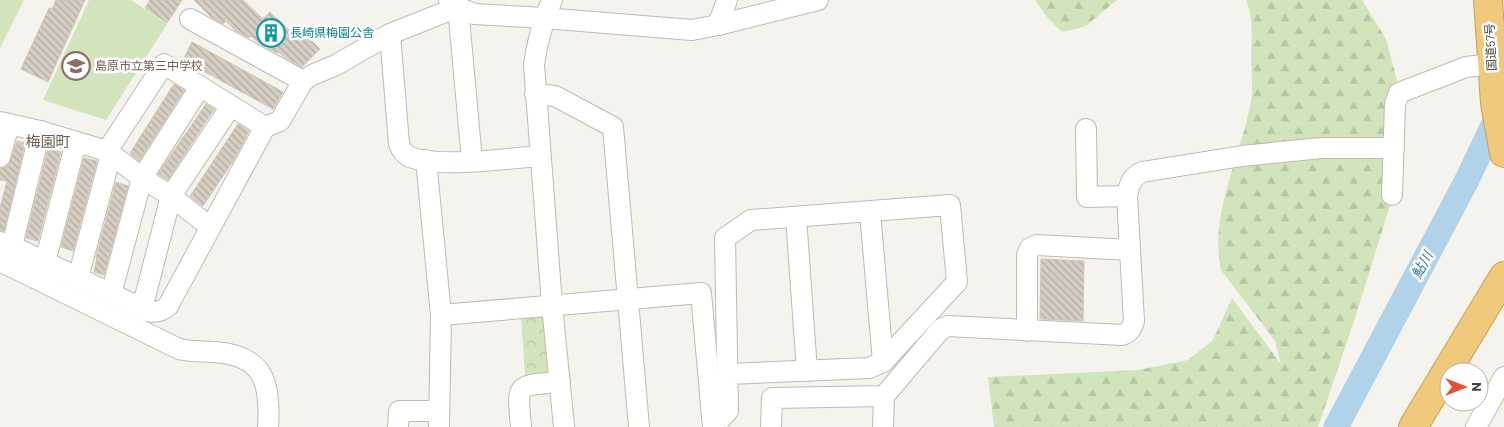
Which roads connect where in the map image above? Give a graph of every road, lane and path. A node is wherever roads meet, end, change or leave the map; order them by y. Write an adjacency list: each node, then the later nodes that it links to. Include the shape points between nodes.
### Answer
1 (432, 0): 8 (street)
2 (727, 0): 9 (street)
3 (818, 0): 9 (street)
4 (1488, 0): 11 (highway, 国道57号)
5 (453, 4): 6 (street, via 474,14); 8 (street); 27 (street)
6 (548, 9): 9 (street, via 669,29 692,30); 14 (street, via 536,46)
7 (190, 19): 12 (street)
8 (426, 20): 10 (street)
9 (718, 25)
10 (390, 34): 12 (street); 26 (street, via 399,144 403,153)
11 (1491, 64): 19 (highway, 国道57号); 22 (street, via 1466,67 1399,93 1395,104)
12 (303, 81): 17 (street, via 280,121)
13 (200, 86): 15 (street); 23 (street, via 164,64); 28 (street)
14 (535, 94): 24 (street); 41 (street, via 555,96 613,127)
15 (231, 106): 17 (street); 30 (street)
16 (4, 123): 20 (street); 25 (street)
17 (265, 127): 34 (street)
18 (1086, 128): 31 (street, via 1087,197)
19 (1499, 128)
20 (40, 131): 21 (street); 35 (street)
21 (76, 142): 23 (street); 37 (street)
22 (1394, 148): 29 (street); 31 (street, via 1322,148 1242,156 1142,172 1131,181)
23 (109, 153): 28 (street); 39 (street)
24 (540, 156): 27 (street); 42 (street)
25 (0, 157)
26 (426, 160): 27 (street); 44 (street)
27 (472, 161)
28 (142, 178): 30 (street); 40 (street)
29 (1392, 195)
30 (171, 196): 34 (street); 43 (street)
31 (1127, 196): 36 (street)
32 (870, 212): 33 (street); 46 (street); 46 (street, via 950,206 957,282)
33 (796, 217): 47 (street); 48 (street, via 751,220 725,238)
34 (210, 227): 43 (street, via 168,306 159,312)
35 (4, 250): 37 (street); 53 (street, via 179,349 228,354 255,365 267,390)
36 (1130, 250): 45 (street, via 1037,245 1030,248 1027,255); 45 (street, via 1134,321 1128,333)
37 (45, 262): 39 (street)
38 (1503, 277): 61 (highway)
39 (78, 278): 40 (street)
40 (111, 294): 43 (street)
41 (628, 299): 42 (street); 57 (street); 58 (street, via 701,293)
42 (552, 305): 44 (street); 50 (street)
43 (142, 309)
44 (441, 314): 52 (street)
45 (1027, 331): 51 (street, via 948,326 941,329)
46 (883, 362): 47 (street, via 869,368)
47 (807, 371): 48 (street)
48 (727, 374): 58 (street, via 728,411)
49 (1504, 377): 62 (street)
50 (560, 382): 55 (street, via 529,384 520,391); 56 (street)
51 (884, 396): 59 (street, via 772,398); 60 (street)
52 (439, 419): 54 (street, via 399,411)
53 (268, 427)
54 (398, 427)
55 (521, 427)
56 (564, 427)
57 (639, 427)
58 (713, 427)
59 (771, 427)
60 (883, 427)
61 (1413, 427)
62 (1476, 427)

